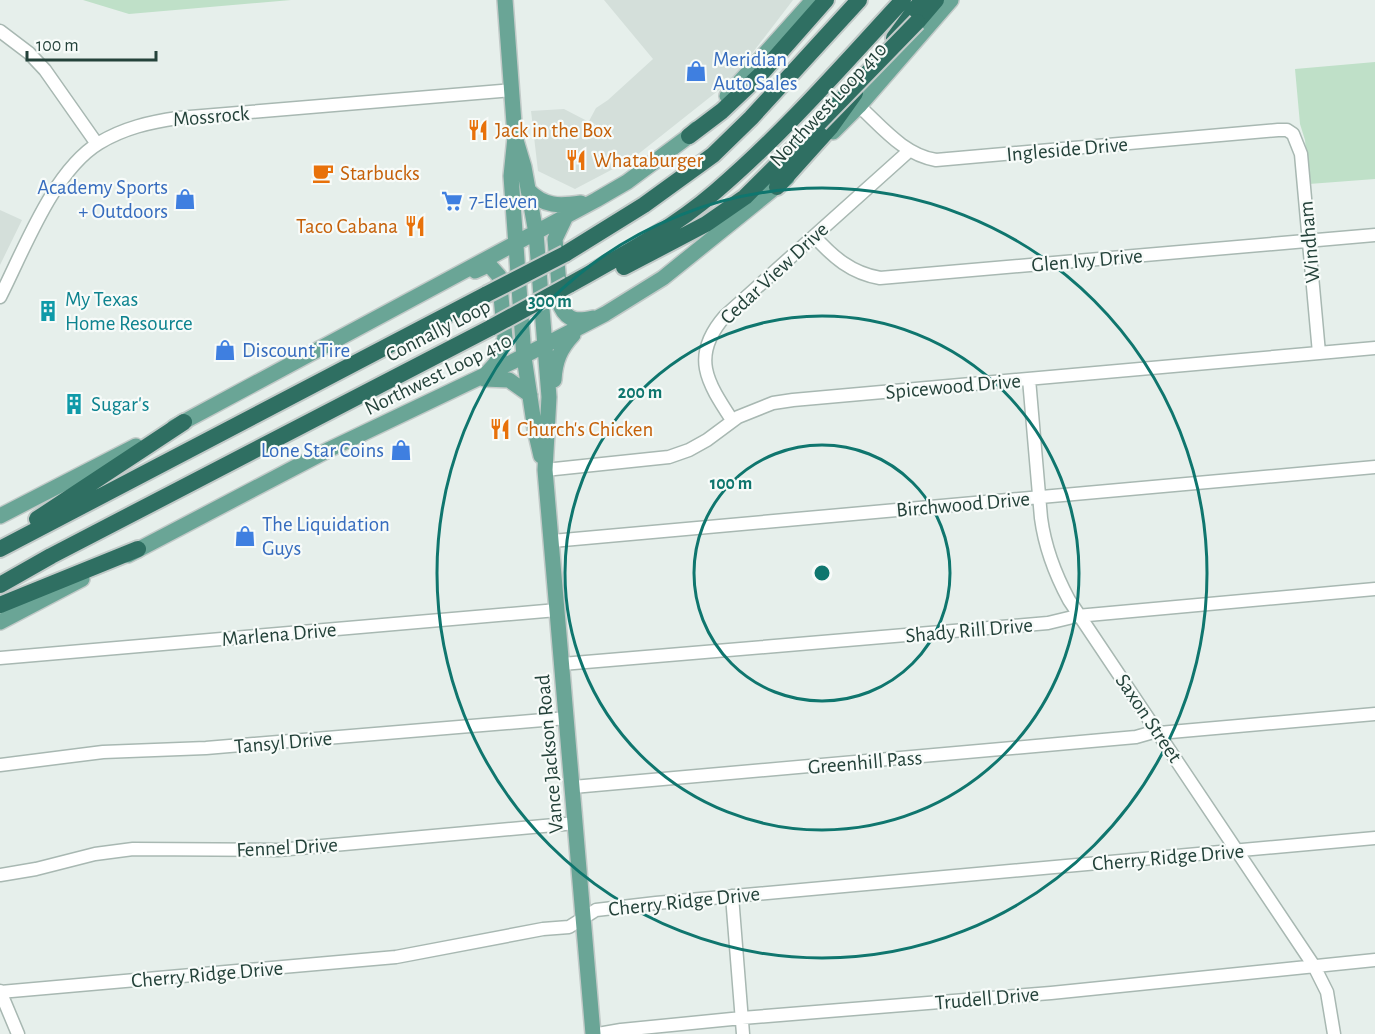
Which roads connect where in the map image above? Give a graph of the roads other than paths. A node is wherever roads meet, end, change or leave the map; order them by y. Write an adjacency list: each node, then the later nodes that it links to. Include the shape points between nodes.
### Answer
1 (505, 0): 12 (main road, Vance Jackson Road)
2 (813, 0): 15 (main road)
3 (826, 0): 15 (highway, via 760,75)
4 (853, 0): 10 (highway)
5 (860, 0): 10 (highway, Connally Loop)
6 (903, 0): 29 (highway, via 781,132 713,194)
7 (922, 0): 19 (highway, via 830,128)
8 (936, 0): 29 (highway, bridge, via 745,197 706,224 600,280)
9 (951, 0): 13 (main road, Northwest Loop 410)
10 (832, 30): 48 (highway, Connally Loop, bridge, via 713,155 644,205 565,254)
11 (0, 31): 17 (street, via 45,70)
12 (512, 90): 16 (main road, Vance Jackson Road); 17 (street, Mossrock, via 178,118 126,129)
13 (859, 106): 18 (street, Ingleside Drive); 19 (main road, Northwest Loop 410)
14 (1293, 134): 18 (street, Ingleside Drive, via 1278,130 947,160); 26 (street, Windham, via 1301,154)
15 (689, 136): 21 (main road)
16 (515, 137): 20 (main road, Vance Jackson Road); 27 (main road, Vance Jackson Road, via 511,176)
17 (97, 144): 30 (street, Mossrock, via 74,165 50,198)
18 (909, 151): 25 (street, Cedar View Drive)
19 (777, 187): 31 (main road, Northwest Loop 410, via 663,278)
20 (528, 190): 21 (main road, via 553,206); 23 (main road, Vance Jackson Road)
21 (596, 200): 22 (main road)
22 (566, 216): 23 (main road); 31 (main road, via 555,239 561,307 564,314 576,321)
23 (536, 233): 27 (main road); 33 (main road, Vance Jackson Road)
24 (1375, 235): 26 (street, Glen Ivy Drive)
25 (814, 236): 26 (street, Glen Ivy Drive, via 854,271 879,278); 41 (street, Cedar View Drive, via 725,316 709,339 706,374)
26 (1309, 240): 35 (street, Windham)
27 (516, 243): 28 (main road); 36 (main road, Vance Jackson Road)
28 (442, 284): 37 (main road, via 486,266 499,276 504,346 496,363); 42 (main road)
29 (569, 289): 50 (highway, Connally Loop, bridge)
30 (0, 297)
31 (605, 314): 32 (main road, Northwest Loop 410)
32 (577, 330): 33 (main road, Northwest Loop 410); 40 (main road, via 558,354)
33 (544, 346): 36 (main road, Northwest Loop 410); 40 (main road, Vance Jackson Road)
34 (1375, 348): 35 (street, Spicewood Drive)
35 (1319, 353): 38 (street, Spicewood Drive)
36 (524, 357): 37 (main road, Northwest Loop 410); 39 (main road, Vance Jackson Road)
37 (481, 377): 39 (main road, via 510,380); 49 (main road, Northwest Loop 410, via 330,449)
38 (1029, 379): 41 (street, Spicewood Drive, via 793,400 764,406); 45 (street, Saxon Street)
39 (530, 395): 44 (main road, Vance Jackson Road)
40 (549, 398): 44 (main road, Vance Jackson Road)
41 (732, 420): 44 (street, Spicewood Drive, via 707,440 669,457)
42 (184, 422): 46 (main road); 48 (highway)
43 (1375, 467): 45 (street, Birchwood Drive)
44 (545, 470): 47 (main road, Vance Jackson Road)
45 (1039, 498): 47 (street, Birchwood Drive); 54 (street, Saxon Street, via 1054,571)
46 (0, 516)
47 (552, 541): 53 (main road, Vance Jackson Road)
48 (0, 546)
49 (138, 549): 52 (highway); 55 (main road, Northwest Loop 410)
50 (0, 585)
51 (1375, 589): 54 (street, Shady Rill Drive)
52 (0, 605)
53 (557, 610): 56 (street, Marlena Drive); 57 (main road, Vance Jackson Road)
54 (1080, 616): 57 (street, Shady Rill Drive, via 1048,623); 60 (street, Saxon Street)
55 (0, 622)
56 (0, 658)
57 (562, 663): 59 (main road, Vance Jackson Road)
58 (1375, 714): 60 (street, Greenhill Pass)
59 (567, 718): 61 (street, Tansyl Drive, via 206,748 103,752); 62 (main road, Vance Jackson Road)
60 (1158, 732): 62 (street, Greenhill Pass); 65 (street, Saxon Street)
61 (0, 765)
62 (573, 787): 63 (main road, Vance Jackson Road)
63 (576, 823): 66 (street, Fennel Drive, via 278,850 133,849); 68 (main road, Vance Jackson Road)
64 (1375, 838): 65 (street, Cherry Ridge Drive)
65 (1238, 850): 67 (street, Cherry Ridge Drive); 70 (street, Saxon Street)
66 (0, 875)
67 (732, 896): 68 (street, Cherry Ridge Drive, via 596,910); 72 (street)
68 (583, 918): 71 (street, Cherry Ridge Drive, via 569,927 396,957); 74 (main road, Vance Jackson Road)
69 (1375, 960): 70 (street, Trudell Drive)
70 (1314, 966): 72 (street, Trudell Drive, via 1051,993); 77 (street, Saxon Street, via 1327,992)
71 (0, 992): 73 (street)
72 (742, 1018): 75 (street, Trudell Drive); 76 (street)
73 (18, 1034)
74 (593, 1034)
75 (598, 1034)
76 (743, 1034)
77 (1334, 1034)

